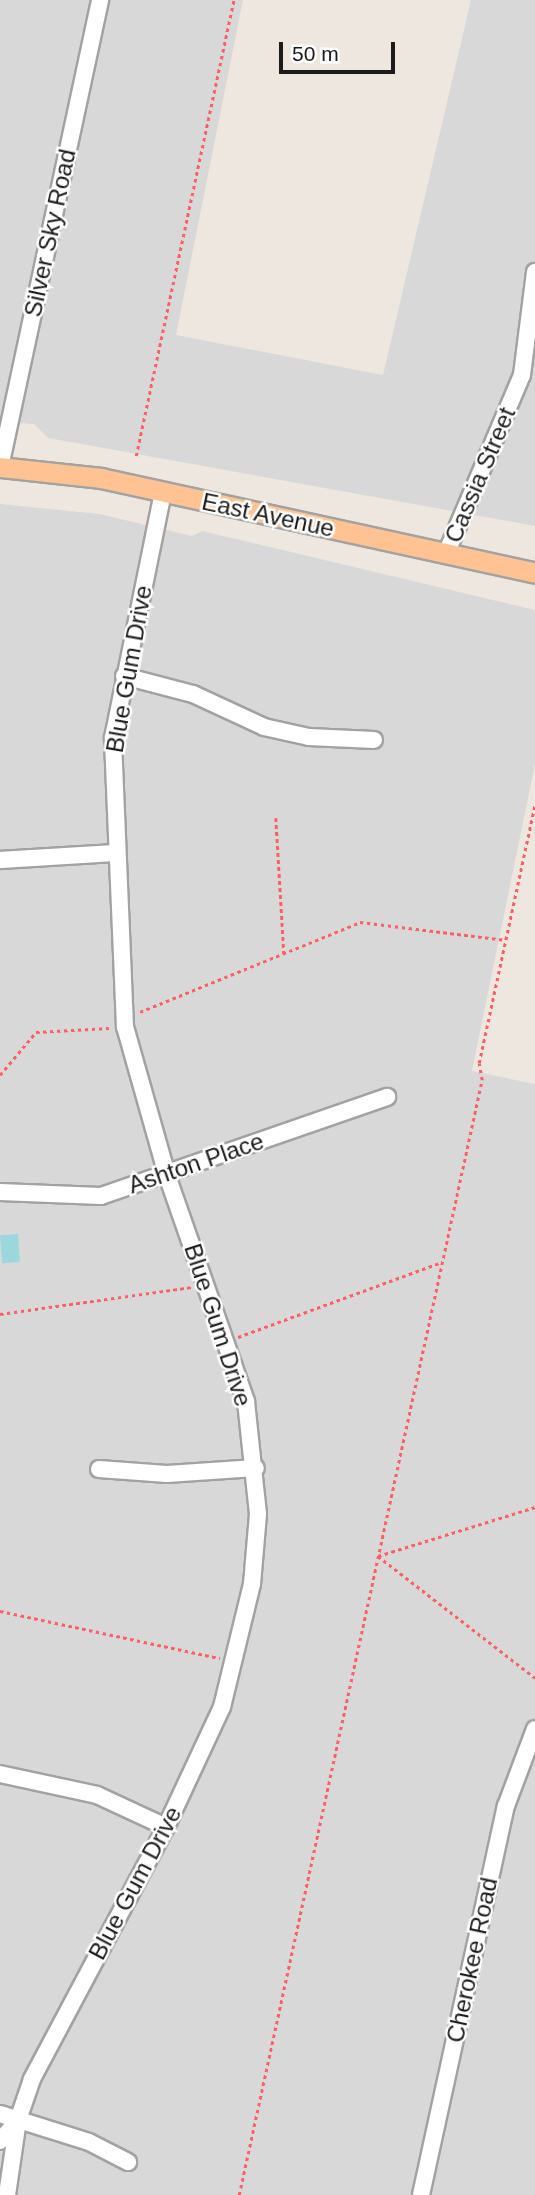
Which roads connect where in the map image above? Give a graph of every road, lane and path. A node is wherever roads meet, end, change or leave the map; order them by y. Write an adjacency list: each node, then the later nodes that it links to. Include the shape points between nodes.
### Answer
1 (100, 0): 5 (street, Silver Sky Road)
2 (234, 0): 4 (path)
3 (535, 272): 7 (street, Cassia Street, via 522,375)
4 (136, 456)
5 (0, 467): 6 (main road, East Avenue, via 102,478)
6 (163, 492): 7 (main road, East Avenue); 9 (street, Blue Gum Drive)
7 (446, 554): 8 (main road, East Avenue)
8 (535, 573)
9 (124, 676): 10 (street, via 193,694 264,727 309,737); 13 (street, Blue Gum Drive, via 113,738)
10 (374, 740)
11 (535, 804): 15 (path)
12 (275, 818): 16 (path)
13 (115, 853): 14 (street); 17 (street, Blue Gum Drive)
14 (0, 860)
15 (506, 940): 16 (path, via 360,922); 22 (path, via 479,1063 482,1080)
16 (284, 953): 17 (path)
17 (124, 1023): 18 (path, via 36,1032); 20 (street, Blue Gum Drive)
18 (0, 1073)
19 (387, 1097): 20 (street, Ashton Place)
20 (167, 1175): 21 (street, Ashton Place, via 101,1196); 23 (street, Blue Gum Drive)
21 (0, 1192)
22 (442, 1262): 25 (path); 29 (path)
23 (206, 1285): 24 (path); 25 (street, Blue Gum Drive)
24 (0, 1314)
25 (225, 1342): 26 (street, Blue Gum Drive, via 246,1401)
26 (256, 1468): 27 (street, via 167,1474); 31 (street, Blue Gum Drive, via 258,1514 252,1584)
27 (99, 1469)
28 (535, 1507): 29 (path)
29 (378, 1556): 32 (path); 41 (path)
30 (0, 1611): 31 (path)
31 (234, 1661): 35 (street, Blue Gum Drive, via 222,1707)
32 (535, 1678)
33 (535, 1729): 42 (street, Cherokee Road, via 506,1806)
34 (0, 1774): 35 (street, via 97,1795)
35 (166, 1826): 37 (street, Blue Gum Drive, via 32,2079)
36 (0, 2114): 37 (street)
37 (18, 2120): 38 (street, Blue Gum Drive); 39 (street, via 89,2142); 40 (street, Blue Gum Drive)
38 (0, 2141)
39 (128, 2162)
40 (7, 2195)
41 (239, 2195)
42 (421, 2195)

